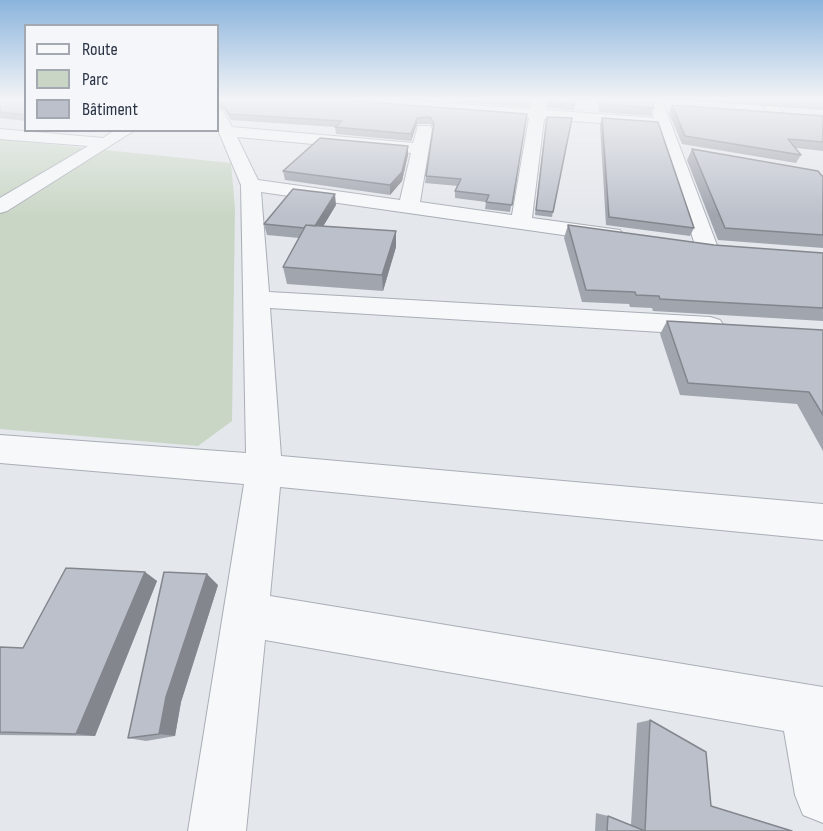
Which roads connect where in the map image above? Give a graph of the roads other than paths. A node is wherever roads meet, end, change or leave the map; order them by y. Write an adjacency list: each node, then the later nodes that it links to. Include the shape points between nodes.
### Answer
1 (56, 139): 8 (street)
2 (113, 139): 8 (street)
3 (230, 139): 12 (street)
4 (305, 139): 9 (street)
5 (422, 139): 9 (street)
6 (533, 139): 15 (street)
7 (670, 139): 10 (street)
8 (106, 143): 13 (street)
9 (420, 150): 14 (street)
10 (673, 150): 11 (street); 18 (street)
11 (696, 155)
12 (251, 185): 14 (street); 20 (street)
13 (0, 207)
14 (409, 207): 15 (street)
15 (521, 223): 16 (street)
16 (637, 239)
17 (683, 245): 18 (street)
18 (707, 249): 19 (street)
19 (730, 250)
20 (258, 298): 21 (street); 23 (street)
21 (741, 327)
22 (0, 449): 23 (street)
23 (264, 470): 24 (street); 25 (street)
24 (823, 522)
25 (245, 614): 26 (street); 28 (street)
26 (815, 710): 27 (street)
27 (823, 795)
28 (217, 831)

